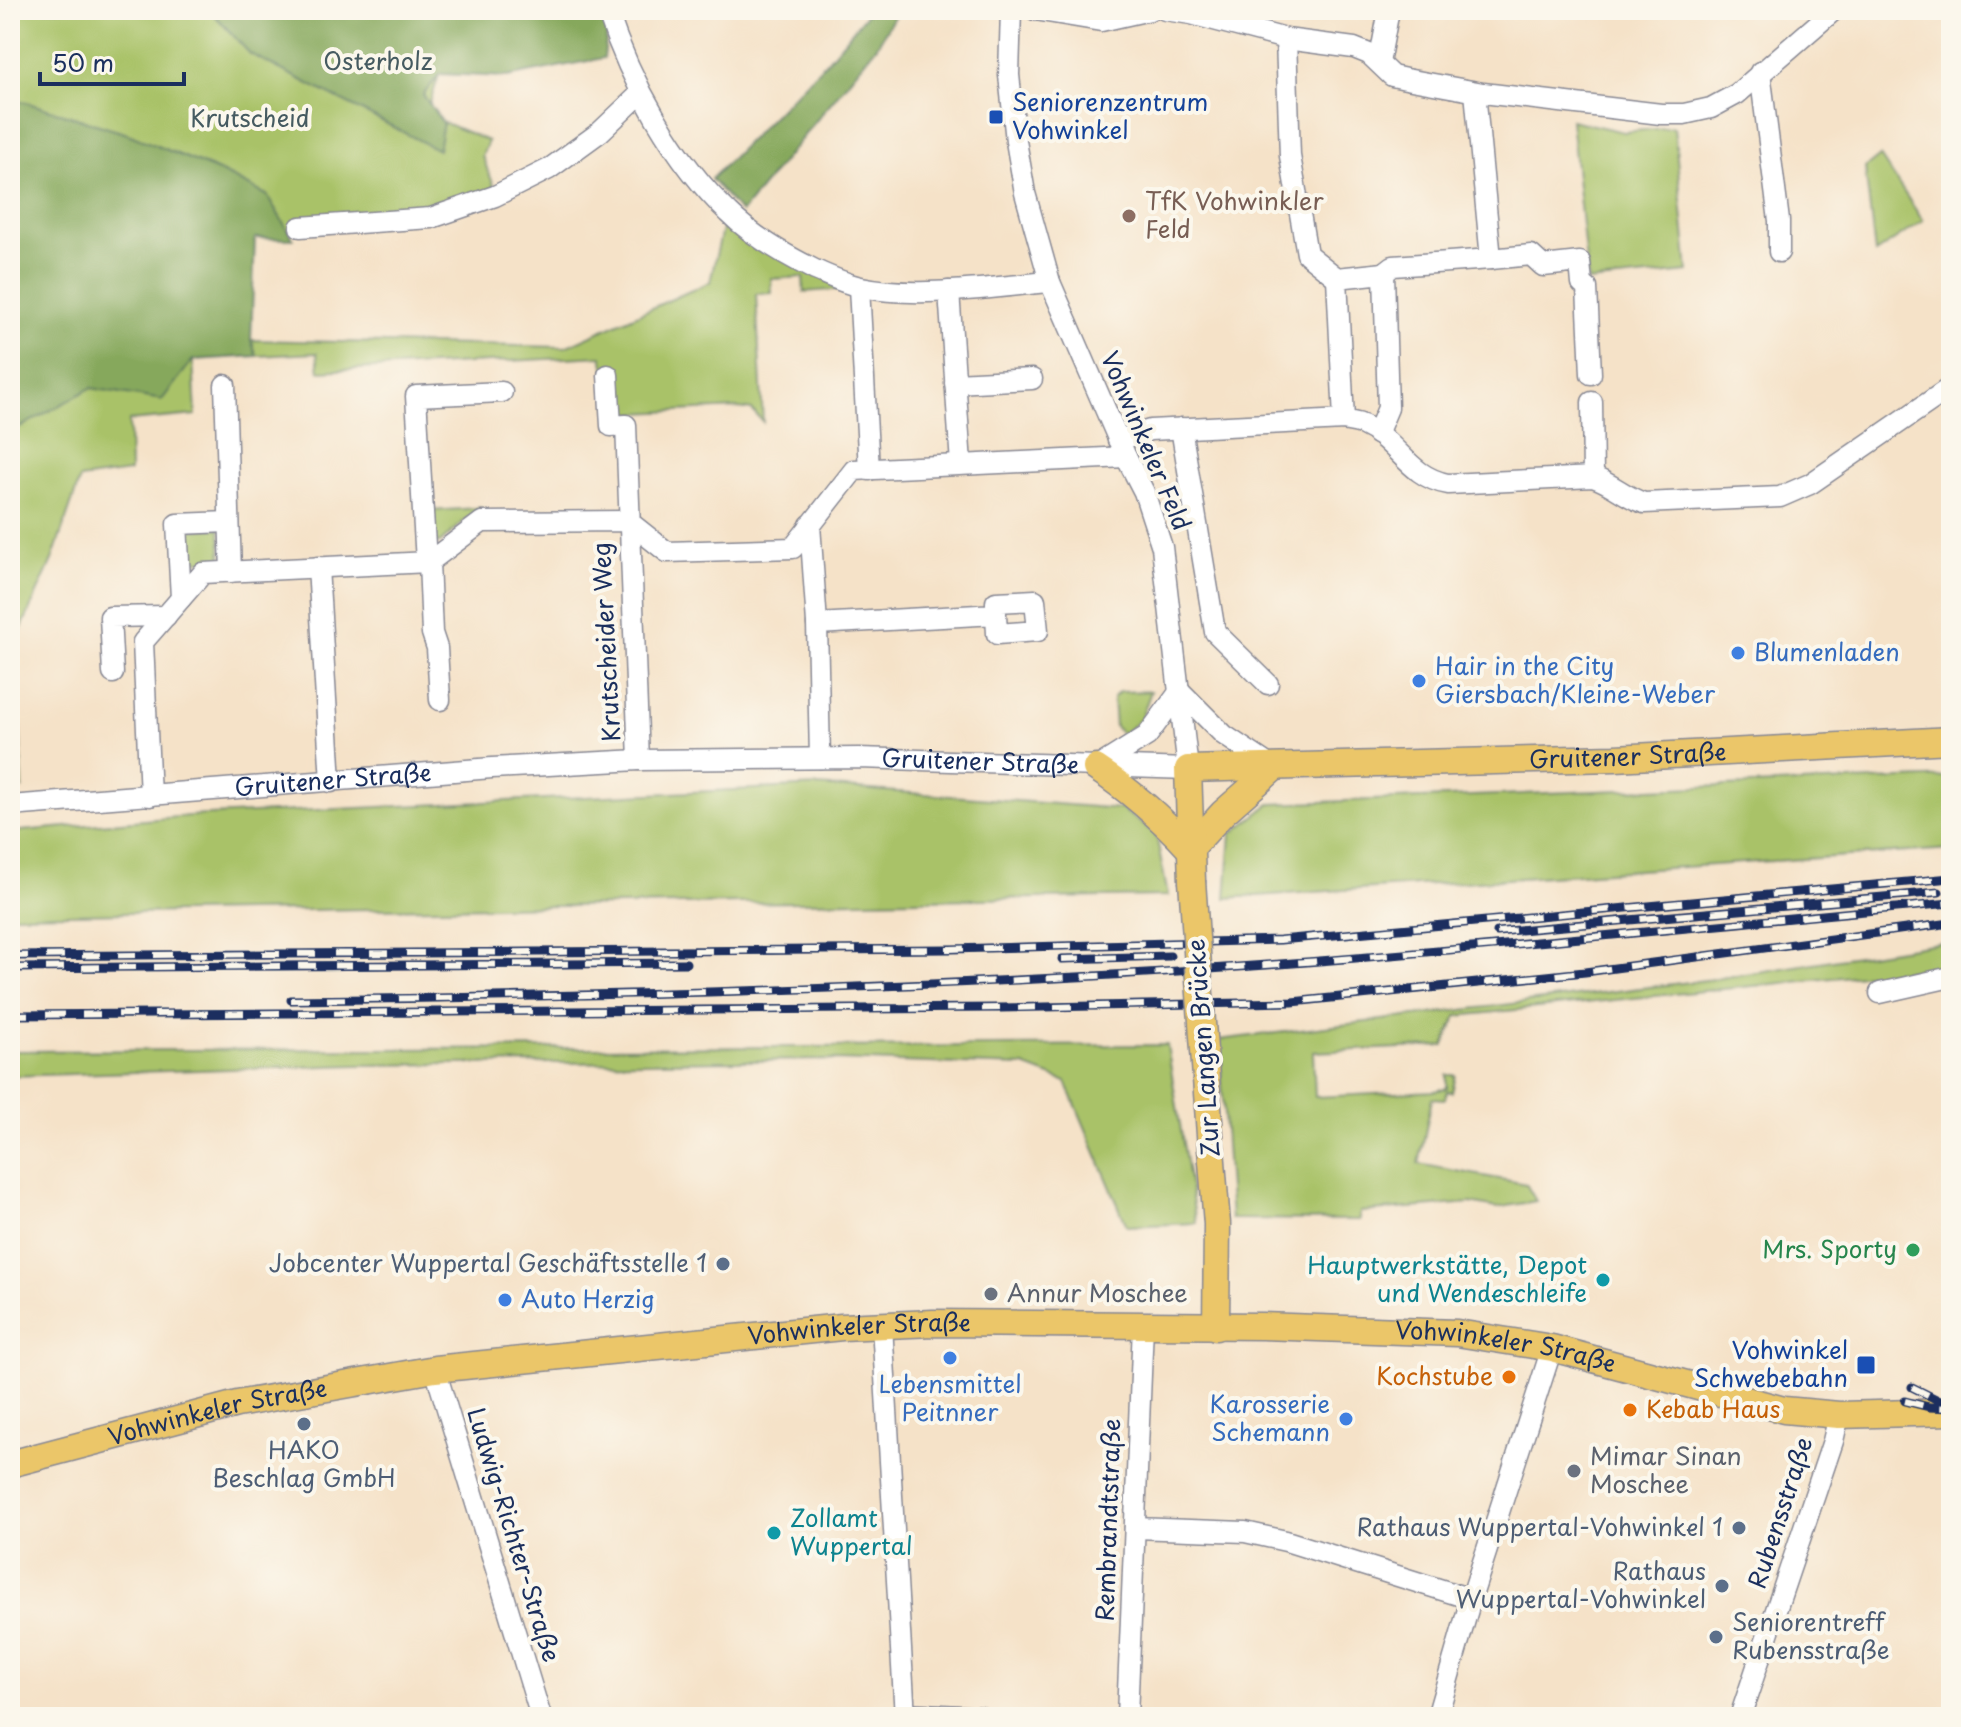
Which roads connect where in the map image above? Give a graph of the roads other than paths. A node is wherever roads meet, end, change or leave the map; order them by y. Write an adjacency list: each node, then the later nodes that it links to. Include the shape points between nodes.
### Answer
1 (607, 10): 13 (street)
2 (1011, 10): 19 (street, Vohwinkeler Feld, via 1009,75 1016,141)
3 (1035, 10): 4 (street, via 1101,21)
4 (1150, 10)
5 (1165, 10): 8 (street)
6 (1389, 10): 10 (street)
7 (1834, 10): 11 (street)
8 (1192, 12): 9 (street)
9 (1286, 39): 10 (street, via 1354,48); 18 (street, via 1290,156 1307,254)
10 (1379, 63): 12 (street, via 1392,76)
11 (1760, 72): 12 (street, via 1737,94 1684,114); 15 (street)
12 (1475, 92): 16 (street)
13 (640, 94): 14 (street, via 549,169 495,196 431,218); 20 (street, via 679,153 728,212 773,247)
14 (300, 227)
15 (1779, 252)
16 (1491, 259): 17 (street, via 1393,266); 22 (street, via 1531,255 1543,266 1580,262 1587,288)
17 (1384, 273): 18 (street); 32 (street, via 1388,408)
18 (1337, 278): 30 (street)
19 (1050, 282): 21 (street); 33 (street, Vohwinkeler Feld)
20 (859, 287): 21 (street); 35 (street)
21 (949, 291): 25 (street)
22 (1591, 374)
23 (608, 375): 37 (street, Krutscheider Weg, via 611,426 626,425)
24 (1032, 379): 25 (street)
25 (955, 383): 34 (street)
26 (225, 385): 38 (street)
27 (1951, 387): 36 (street, via 1810,484 1780,497 1644,503)
28 (502, 392): 40 (street, via 416,396)
29 (1592, 402): 36 (street)
30 (1344, 420): 31 (street, Krutscheider Weg); 32 (street)
31 (1181, 428): 33 (street, Krutscheider Weg, via 1150,430); 48 (street, via 1215,632)
32 (1377, 434): 36 (street, via 1419,474 1448,484)
33 (1122, 448): 34 (street, Krutscheider Weg); 49 (street, Vohwinkeler Feld, via 1162,547)
34 (961, 464): 35 (street, Krutscheider Weg)
35 (869, 470): 39 (street, Krutscheider Weg, via 854,470)
36 (1593, 477)
37 (628, 521): 39 (street, Krutscheider Weg, via 667,552 793,548); 40 (street, Krutscheider Weg, via 482,522); 53 (street, Krutscheider Weg)
38 (229, 522): 42 (street); 43 (street, via 177,524)
39 (810, 525): 46 (street)
40 (428, 562): 41 (street); 50 (street)
41 (318, 567): 42 (street); 57 (street)
42 (231, 572): 43 (street, via 203,573)
43 (181, 598): 45 (street)
44 (996, 614): 46 (street)
45 (166, 616): 47 (street, via 110,617); 58 (street, via 143,642)
46 (817, 624): 52 (street)
47 (113, 673)
48 (1268, 684)
49 (1180, 691): 54 (street, via 1147,736); 55 (street, via 1224,735); 56 (street, Vohwinkeler Feld)
50 (440, 700)
51 (1951, 740): 55 (main road, Gruitener Straße, via 1615,758)
52 (820, 758): 53 (street, Gruitener Straße); 54 (street, Gruitener Straße)
53 (639, 760): 57 (street, Gruitener Straße)
54 (1096, 768): 56 (street, Gruitener Straße); 60 (main road, via 1152,810)
55 (1274, 768): 56 (main road, Gruitener Straße); 60 (main road)
56 (1188, 769): 60 (main road, Zur Langen Brücke)
57 (331, 782): 58 (street, Gruitener Straße)
58 (150, 796): 59 (street, Gruitener Straße)
59 (10, 806)
60 (1190, 849): 65 (main road, Zur Langen Brücke, bridge, via 1217,1224)
61 (1951, 977): 62 (street)
62 (1880, 993)
63 (882, 1325): 64 (main road, Vohwinkeler Straße); 67 (main road, Vohwinkeler Straße); 73 (street)
64 (1143, 1325): 65 (main road, Vohwinkeler Straße); 71 (street, Rembrandtstraße)
65 (1216, 1327): 66 (main road, Vohwinkeler Straße, via 1457,1333)
66 (1552, 1348): 69 (main road, Vohwinkeler Straße, via 1760,1405); 72 (street)
67 (435, 1369): 70 (main road, Vohwinkeler Straße, via 237,1404); 74 (street, Ludwig-Richter-Straße)
68 (1951, 1412): 69 (main road, Vohwinkeler Straße)
69 (1839, 1415): 78 (street, Rubensstraße)
70 (10, 1464)
71 (1135, 1528): 72 (street, via 1245,1532); 76 (street, Rembrandtstraße)
72 (1471, 1599): 77 (street)
73 (904, 1715): 75 (street)
74 (541, 1717)
75 (980, 1717)
76 (1127, 1717)
77 (1437, 1717)
78 (1740, 1717)

